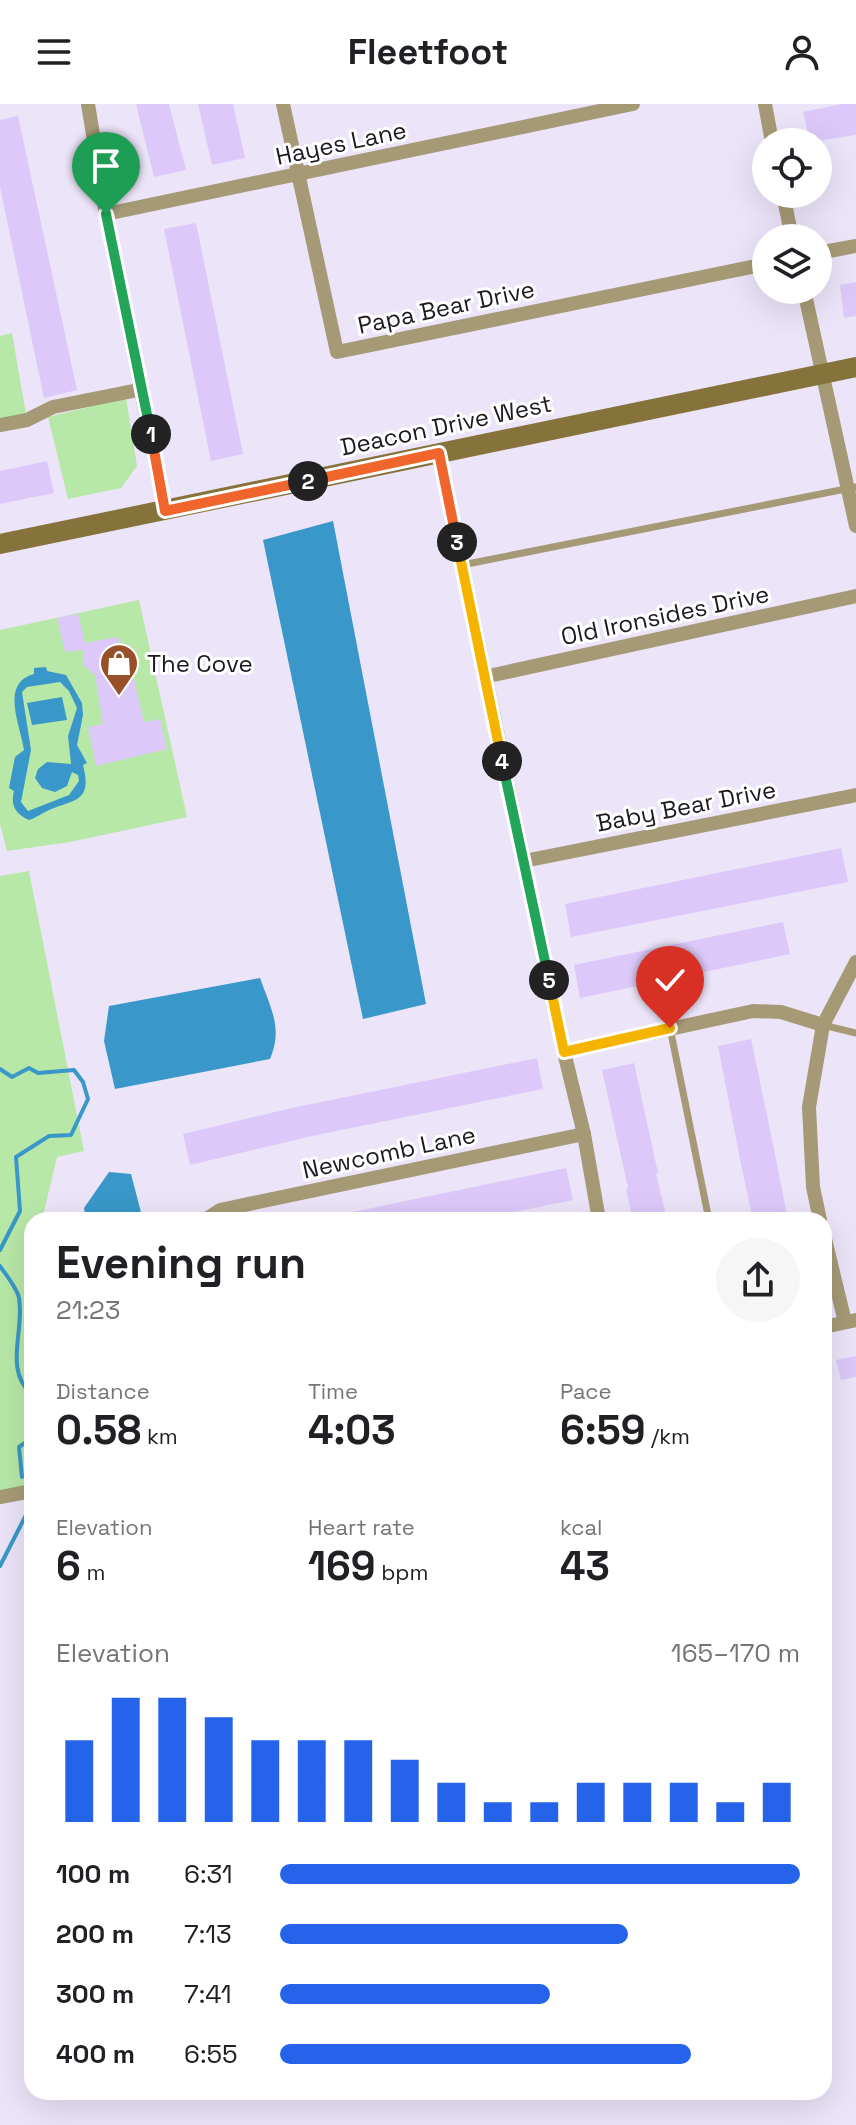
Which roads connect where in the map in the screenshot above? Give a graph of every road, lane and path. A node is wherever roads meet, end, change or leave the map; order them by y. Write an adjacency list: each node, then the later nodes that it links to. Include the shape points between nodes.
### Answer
1 (88, 104): 7 (street)
2 (283, 104): 6 (street, Papa Bear Drive)
3 (633, 104): 6 (street, Hayes Lane)
4 (765, 104): 5 (street)
5 (769, 128)
6 (298, 174): 7 (street, Hayes Lane); 10 (street, Papa Bear Drive, via 337,352)
7 (106, 214): 14 (street)
8 (856, 246): 9 (street)
9 (832, 250)
10 (752, 267)
11 (807, 304): 13 (street)
12 (856, 367): 13 (street, Deacon Drive West)
13 (823, 374): 16 (street, Deacon Drive West); 17 (street)
14 (143, 389): 15 (street, via 53,407); 18 (street)
15 (0, 425)
16 (439, 453): 18 (street, Deacon Drive West); 21 (street)
17 (853, 488): 19 (street); 21 (lane)
18 (165, 511): 20 (street, Deacon Drive West)
19 (856, 526)
20 (0, 544)
21 (462, 565): 23 (street)
22 (856, 596): 23 (street, Old Ironsides Drive)
23 (484, 677): 25 (street)
24 (856, 795): 25 (street, Baby Bear Drive)
25 (524, 861): 30 (street)
26 (856, 962): 27 (street)
27 (823, 1025): 28 (street, via 767,1010); 29 (lane); 35 (street, via 809,1107)
28 (670, 1028): 30 (street); 34 (lane)
29 (856, 1033)
30 (564, 1052): 31 (street)
31 (584, 1134): 32 (street, Newcomb Lane); 33 (street)
32 (217, 1212)
33 (598, 1212)
34 (707, 1212)
35 (818, 1212)
36 (832, 1261): 37 (street)
37 (850, 1321)
38 (24, 1492): 39 (street)
39 (0, 1497)

